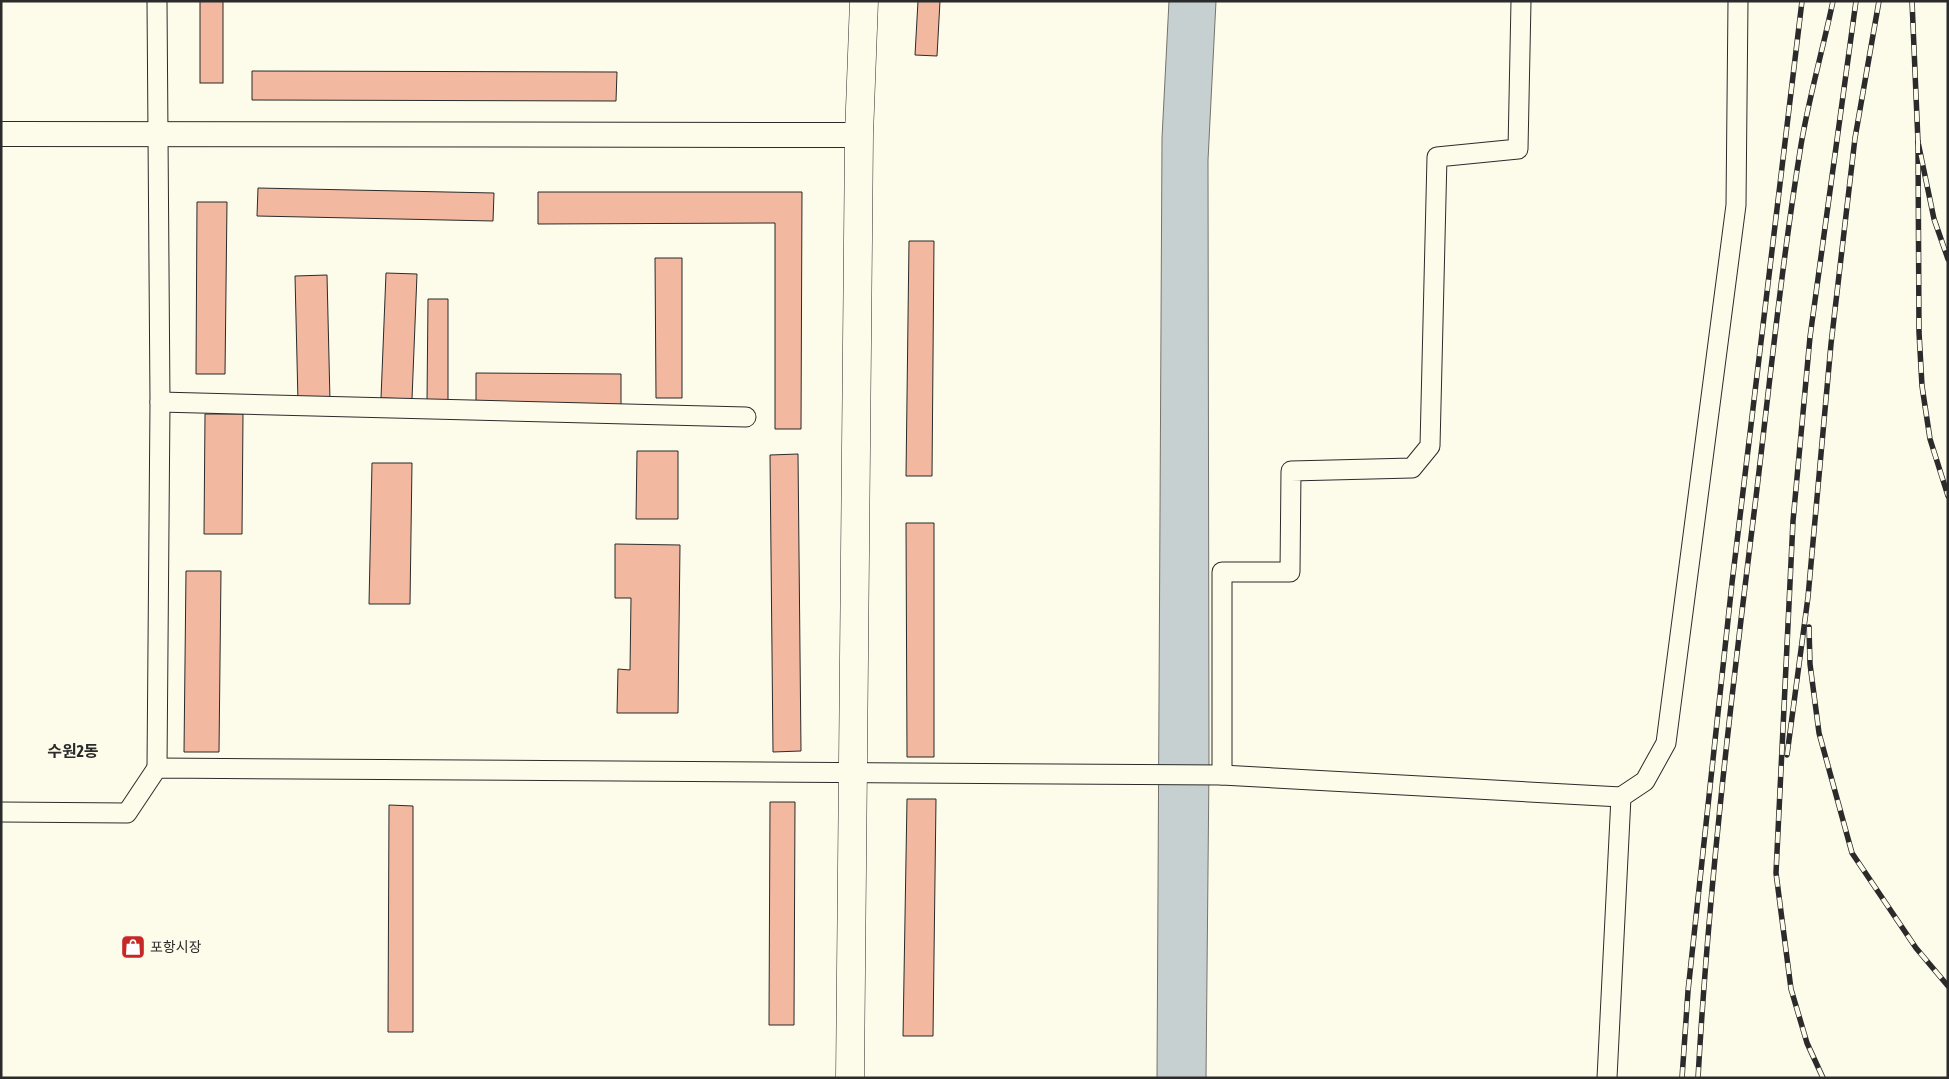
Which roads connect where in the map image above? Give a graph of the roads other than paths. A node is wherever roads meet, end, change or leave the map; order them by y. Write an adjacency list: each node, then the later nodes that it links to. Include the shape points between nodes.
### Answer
1 (156, 1): 6 (street)
2 (864, 1): 7 (highway)
3 (1521, 1): 12 (street, via 1518,149 1437,157 1430,446 1412,468 1291,471 1290,572 1222,572)
4 (1738, 1): 13 (street, via 1736,205 1666,743 1645,781)
5 (1, 134): 6 (main road)
6 (158, 134): 7 (main road); 8 (street)
7 (859, 135): 11 (highway)
8 (160, 402): 9 (street); 10 (street)
9 (746, 418)
10 (158, 768): 11 (street); 14 (street, via 127,813)
11 (852, 772): 12 (street); 15 (highway)
12 (1222, 775): 13 (street)
13 (1620, 797): 16 (street)
14 (1, 812)
15 (850, 1078)
16 (1607, 1078)

